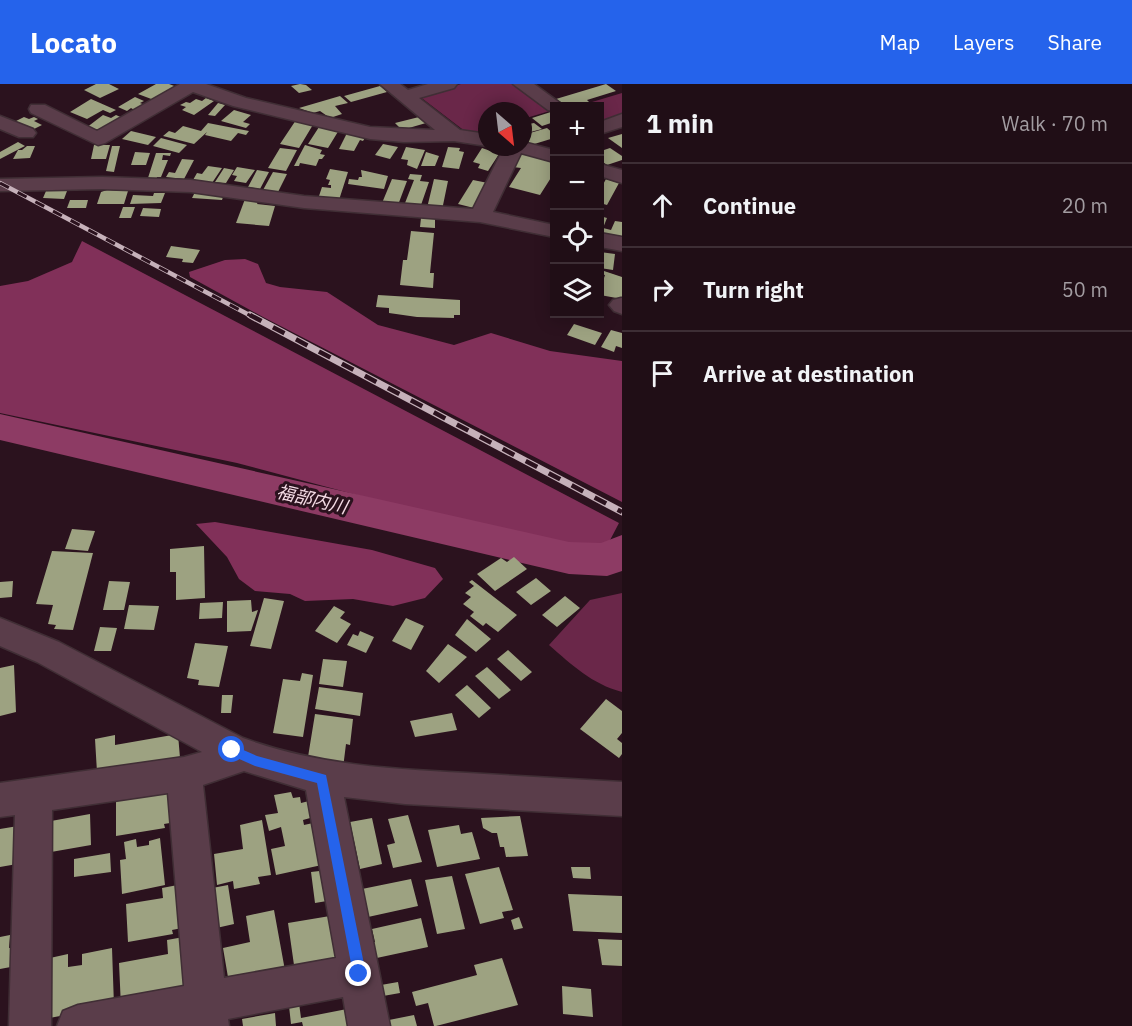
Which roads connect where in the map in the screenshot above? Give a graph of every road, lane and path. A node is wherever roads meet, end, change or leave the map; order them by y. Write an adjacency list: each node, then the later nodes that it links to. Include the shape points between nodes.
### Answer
1 (190, 84): 7 (street, via 98,139); 12 (street, via 240,102 370,133)
2 (389, 84): 5 (street)
3 (448, 84): 5 (street)
4 (522, 84): 6 (street)
5 (406, 96): 12 (street)
6 (550, 103)
7 (38, 109)
8 (622, 120): 10 (street)
9 (0, 122): 11 (street)
10 (604, 127)
11 (26, 134)
12 (454, 135): 13 (street)
13 (478, 139)
14 (532, 150): 15 (street)
15 (550, 155)
16 (510, 156): 20 (street)
17 (604, 171): 18 (street)
18 (622, 177)
19 (0, 185): 20 (street, via 191,186 304,202)
20 (480, 216): 21 (street)
21 (550, 230)
22 (604, 241): 23 (street)
23 (622, 244)
24 (0, 632): 25 (street, via 48,652)
25 (244, 755): 26 (street); 27 (street)
26 (184, 774): 28 (street); 31 (street)
27 (322, 779): 29 (street); 30 (street)
28 (17, 797): 32 (street)
29 (622, 799)
30 (359, 974): 31 (street); 34 (street)
31 (207, 1014): 33 (street)
32 (30, 1026)
33 (78, 1026)
34 (369, 1026)

